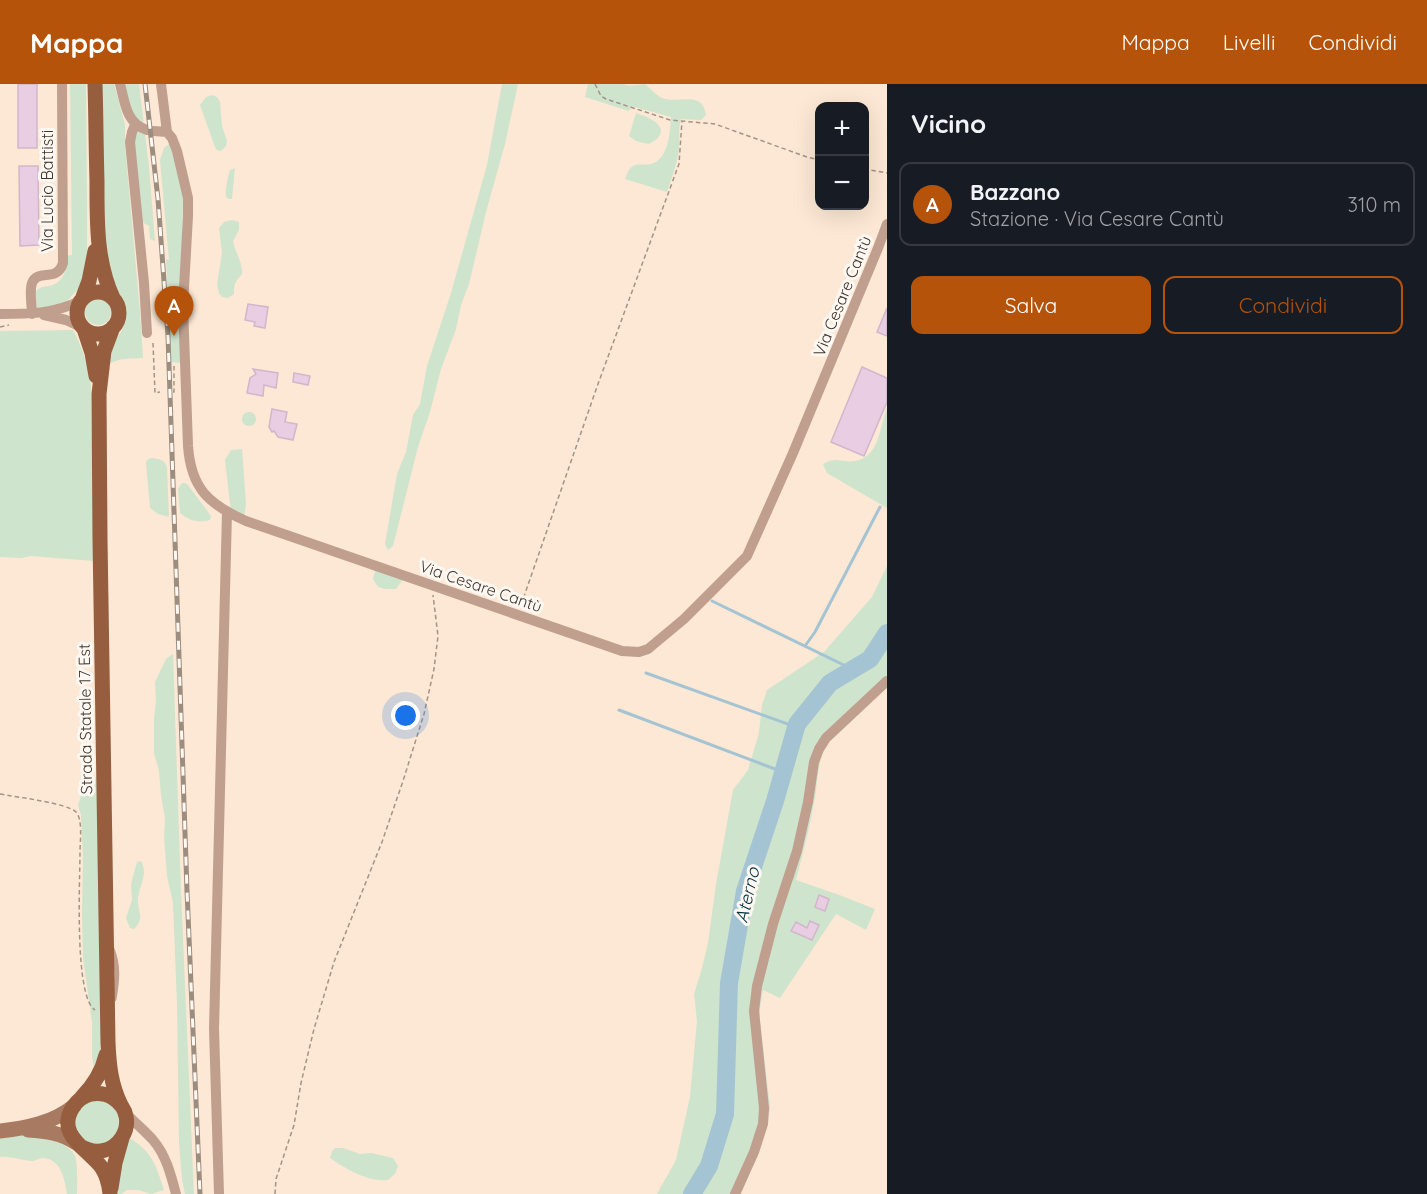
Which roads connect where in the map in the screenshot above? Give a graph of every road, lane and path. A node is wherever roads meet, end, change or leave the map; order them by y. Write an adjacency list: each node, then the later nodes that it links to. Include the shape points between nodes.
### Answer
1 (62, 84): 17 (street, Via Lucio Battisti, via 63,263 57,273 34,281)
2 (95, 84): 13 (main road)
3 (120, 84): 7 (street)
4 (161, 84): 8 (street, Via Cesare Cantù)
5 (595, 84): 6 (path, via 606,99)
6 (682, 121): 9 (path, via 715,124); 25 (path, via 679,165)
7 (135, 125): 8 (street); 20 (street, via 130,142)
8 (167, 132): 23 (street, Via Cesare Cantù, via 177,151 187,190 183,306 189,463 200,489)
9 (815, 159)
10 (869, 169): 11 (path)
11 (887, 173)
12 (887, 224): 25 (street, Via Cesare Cantù, via 747,556 684,619 639,652 622,651)
13 (97, 233): 14 (main road, via 102,271); 15 (main road, via 91,271)
14 (113, 298): 15 (main road, via 98,291); 18 (main road, via 119,312)
15 (81, 299): 17 (street, via 58,310); 19 (main road, via 76,314)
16 (0, 314): 17 (street)
17 (32, 314): 19 (street, via 58,318)
18 (113, 327): 19 (main road, via 97,334); 22 (main road, Strada Statale 17 Est, via 104,351)
19 (83, 328): 22 (main road, Strada Statale 17 Est)
20 (150, 336): 21 (path, via 155,393)
21 (160, 392)
22 (99, 394): 28 (main road, Strada Statale 17 Est)
23 (226, 512): 24 (street, Via Cesare Cantù); 38 (street, via 214,1029)
24 (433, 585): 25 (street, Via Cesare Cantù); 39 (path, via 438,636 424,714 382,842 334,962)
25 (518, 615)
26 (887, 681): 40 (street, via 826,738 814,762 797,851 757,986 754,1011 763,1124)
27 (0, 794): 28 (path, via 61,806 75,810 79,816 82,974 92,1009)
28 (108, 1013): 29 (main road, Strada Statale 17 Est)
29 (108, 1043): 30 (main road, Strada Statale 17 Est, via 100,1074); 31 (main road, Strada Statale 17 Est, via 111,1078)
30 (77, 1102): 31 (main road, via 90,1094 105,1094); 32 (street, via 47,1122); 35 (main road, via 68,1125)
31 (122, 1108): 33 (main road); 34 (street)
32 (5, 1130): 35 (street, via 51,1132)
33 (124, 1134): 34 (street, via 134,1130); 35 (main road, via 117,1144 104,1151 94,1152); 36 (main road)
34 (150, 1136): 37 (street, via 164,1157)
35 (78, 1145): 36 (main road, via 104,1172)
36 (110, 1194)
37 (176, 1194)
38 (219, 1194)
39 (275, 1194)
40 (735, 1194)

